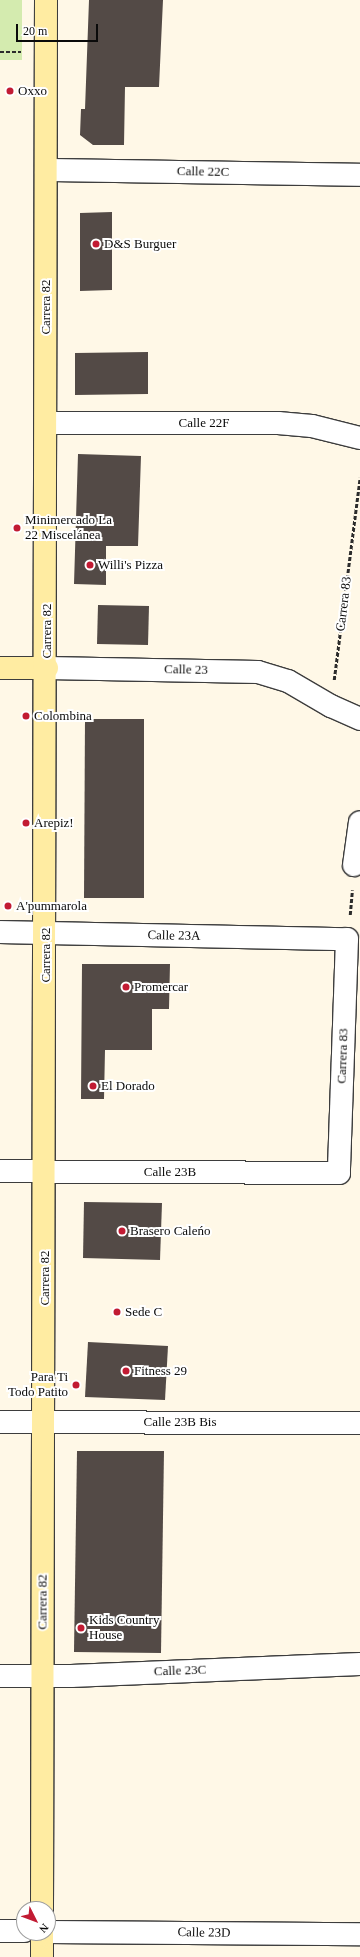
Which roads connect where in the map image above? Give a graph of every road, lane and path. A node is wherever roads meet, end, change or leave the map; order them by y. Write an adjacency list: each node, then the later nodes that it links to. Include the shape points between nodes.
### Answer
1 (46, 0): 4 (street, Carrera 82)
2 (0, 52): 3 (path)
3 (22, 52)
4 (46, 170): 5 (street, Calle 22C); 6 (street, Carrera 82)
5 (360, 174)
6 (46, 423): 7 (street, Calle 22F, via 278,423 312,426); 10 (street, Carrera 82)
7 (360, 438)
8 (360, 478): 11 (path, Carrera 83)
9 (0, 668): 10 (street, Calle 23)
10 (47, 668): 11 (street, Calle 23, via 258,672 288,681); 16 (street, Carrera 82)
11 (331, 706): 12 (street, Calle 23)
12 (360, 719)
13 (360, 822): 14 (street)
14 (354, 865): 17 (path)
15 (0, 932): 16 (street, Calle 23A)
16 (46, 933): 17 (street, Calle 23A); 20 (street, Carrera 82)
17 (347, 939): 18 (street, Carrera 83)
18 (351, 1087): 21 (street, Carrera 83)
19 (0, 1171): 20 (street, Calle 23B)
20 (45, 1172): 21 (street, Calle 23B); 22 (street, Carrera 82)
21 (339, 1173)
22 (44, 1421): 23 (street, Calle 23B Bis); 24 (street, Calle 23B Bis); 27 (street, Carrera 82)
23 (0, 1422)
24 (360, 1423)
25 (360, 1664): 27 (street, Calle 23C)
26 (0, 1676): 27 (street, Calle 23C)
27 (43, 1676): 28 (street, Carrera 82)
28 (42, 1901)
29 (0, 1931): 30 (street)
30 (16, 1931)
31 (56, 1932): 32 (street, Calle 23D)
32 (360, 1934)
33 (42, 1941): 34 (street)
34 (42, 1957)

